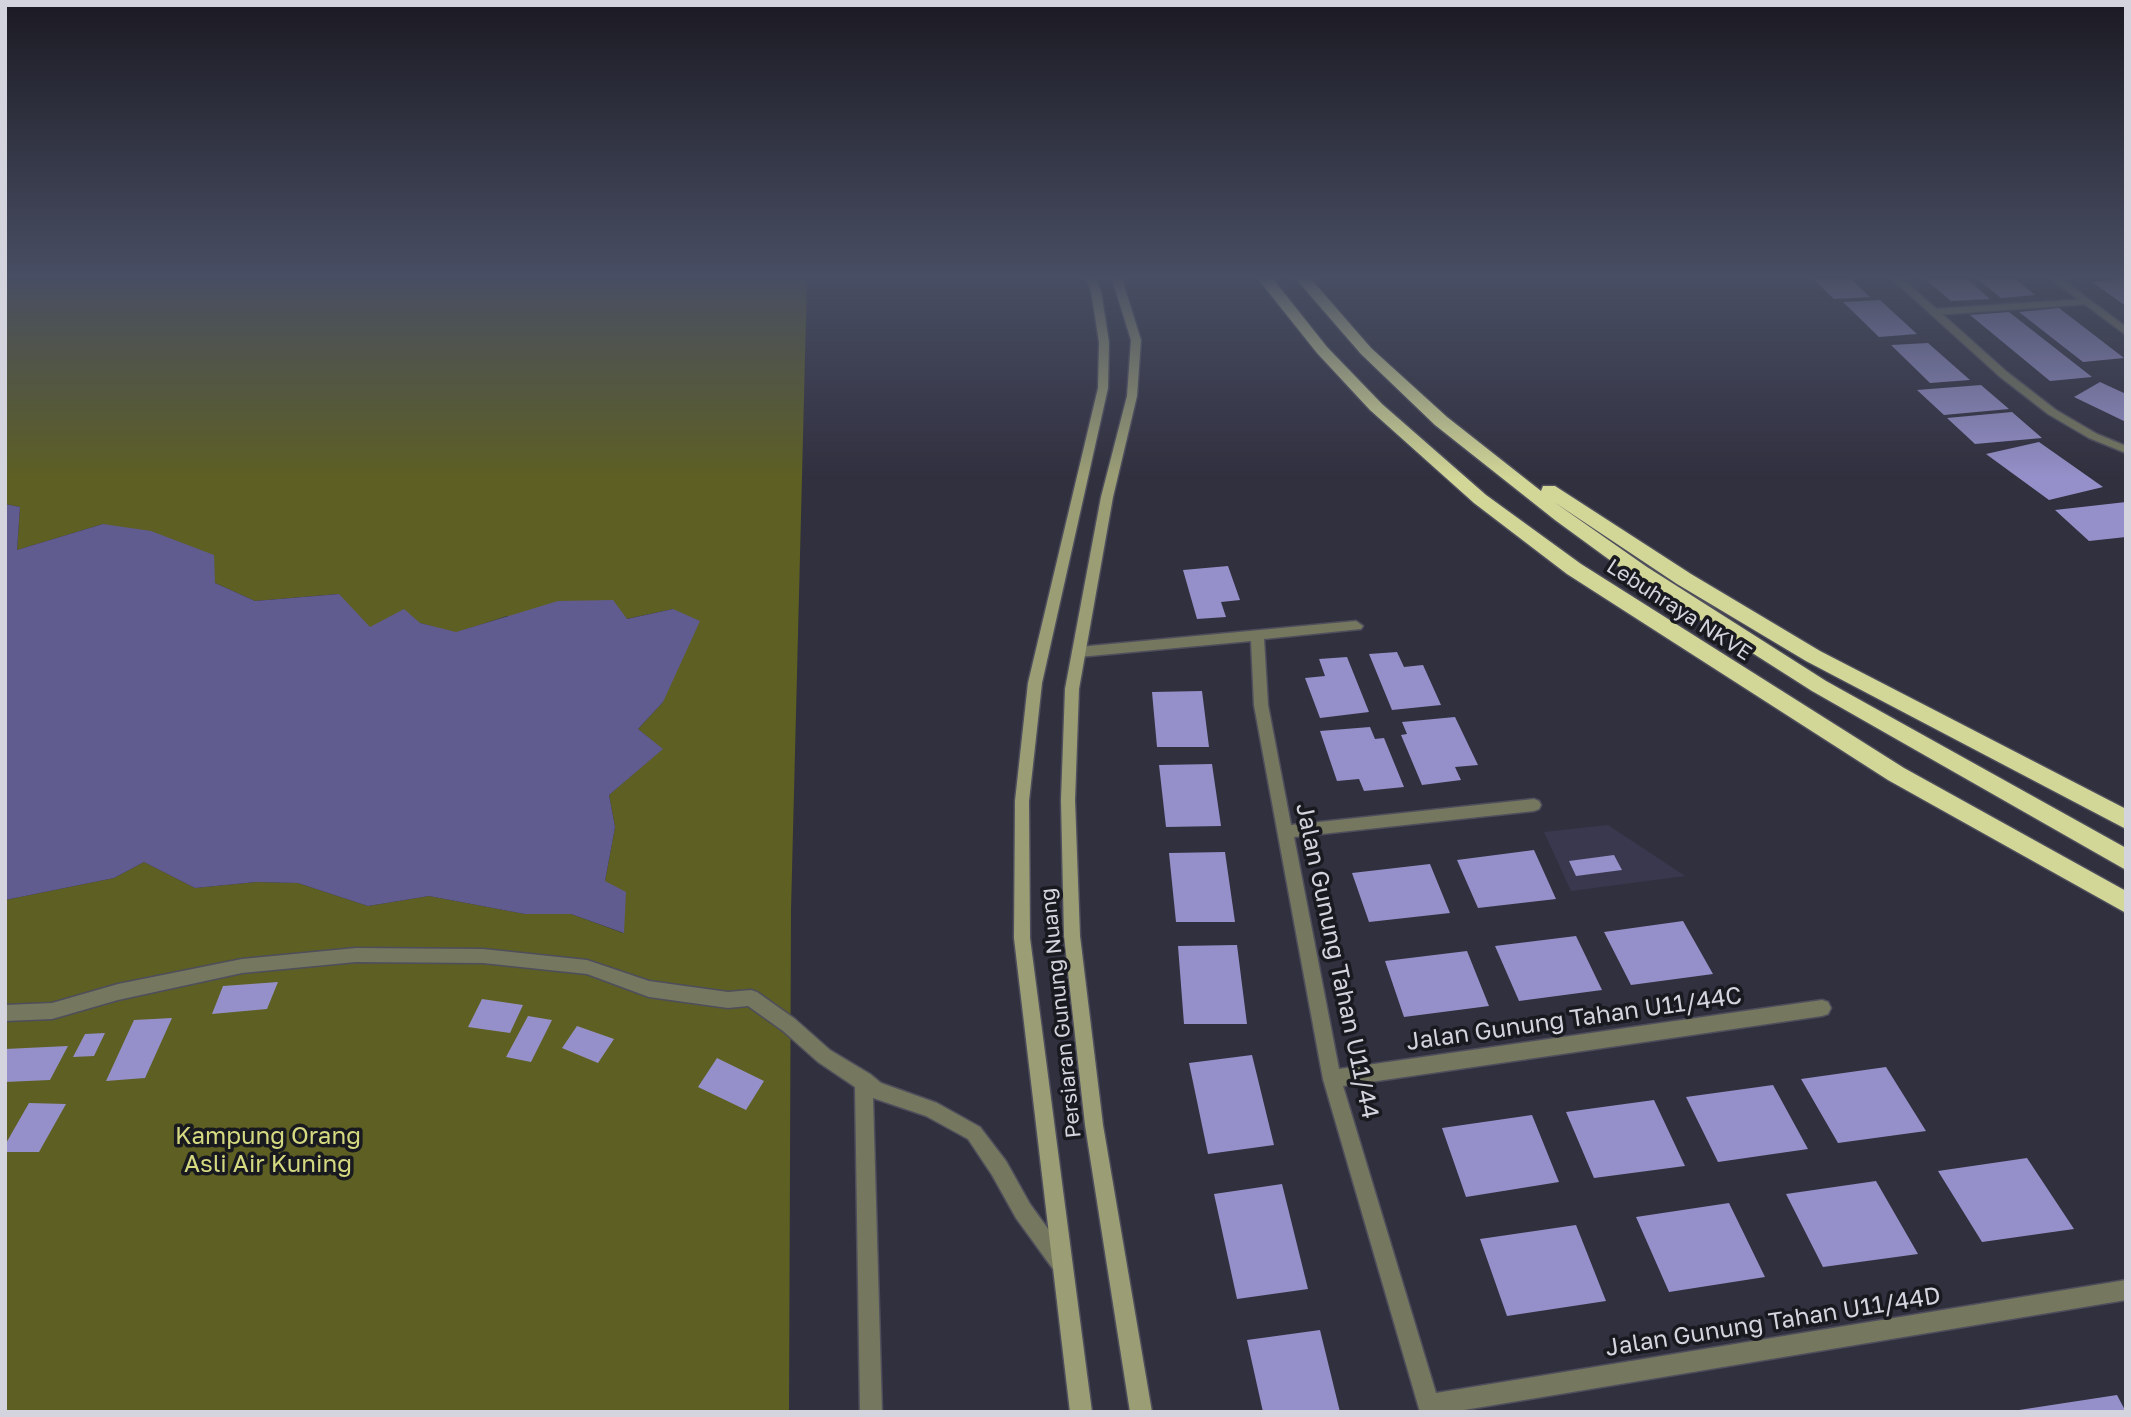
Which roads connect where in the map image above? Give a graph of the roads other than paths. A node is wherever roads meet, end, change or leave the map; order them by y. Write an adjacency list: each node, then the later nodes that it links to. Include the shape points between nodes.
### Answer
1 (1104, 345): 20 (street, Persiaran Gunung Nuang, via 1103,388 1035,683 1022,801 1022,938)
2 (1136, 345): 10 (street, Persiaran Gunung Nuang, via 1132,396 1107,497)
3 (1318, 345): 15 (highway, Lebuhraya NKVE, via 1376,407 1480,499 1574,569 1896,774)
4 (1361, 345): 6 (highway, Lebuhraya NKVE)
5 (1971, 345): 7 (street, via 2052,412)
6 (1441, 421): 12 (highway, via 1801,649); 14 (highway, Lebuhraya NKVE, via 1561,516 1731,631 1914,742)
7 (2126, 450)
8 (1356, 625): 9 (street)
9 (1257, 635): 10 (street); 13 (street, Jalan Gunung Tahan U11/44, via 1261,705)
10 (1079, 652): 25 (street, Persiaran Gunung Nuang, via 1072,689 1068,800 1072,936 1094,1125)
11 (1534, 805): 13 (street)
12 (2126, 820)
13 (1285, 832): 18 (street, Jalan Gunung Tahan U11/44)
14 (2126, 860)
15 (2126, 903)
16 (1822, 1008): 18 (street, Jalan Gunung Tahan U11/44C)
17 (5, 1013): 19 (street, via 52,1011 242,966 356,956 483,956 587,967 649,989 728,1000 751,998 824,1056)
18 (1332, 1079): 22 (street, Jalan Gunung Tahan U11/44)
19 (864, 1080): 20 (street, via 876,1090 931,1109 974,1133); 23 (street)
20 (1061, 1263): 24 (street, Persiaran Gunung Nuang)
21 (2126, 1290): 22 (street, Jalan Gunung Tahan U11/44D)
22 (1430, 1408)
23 (871, 1412)
24 (1081, 1412)
25 (1141, 1412)

